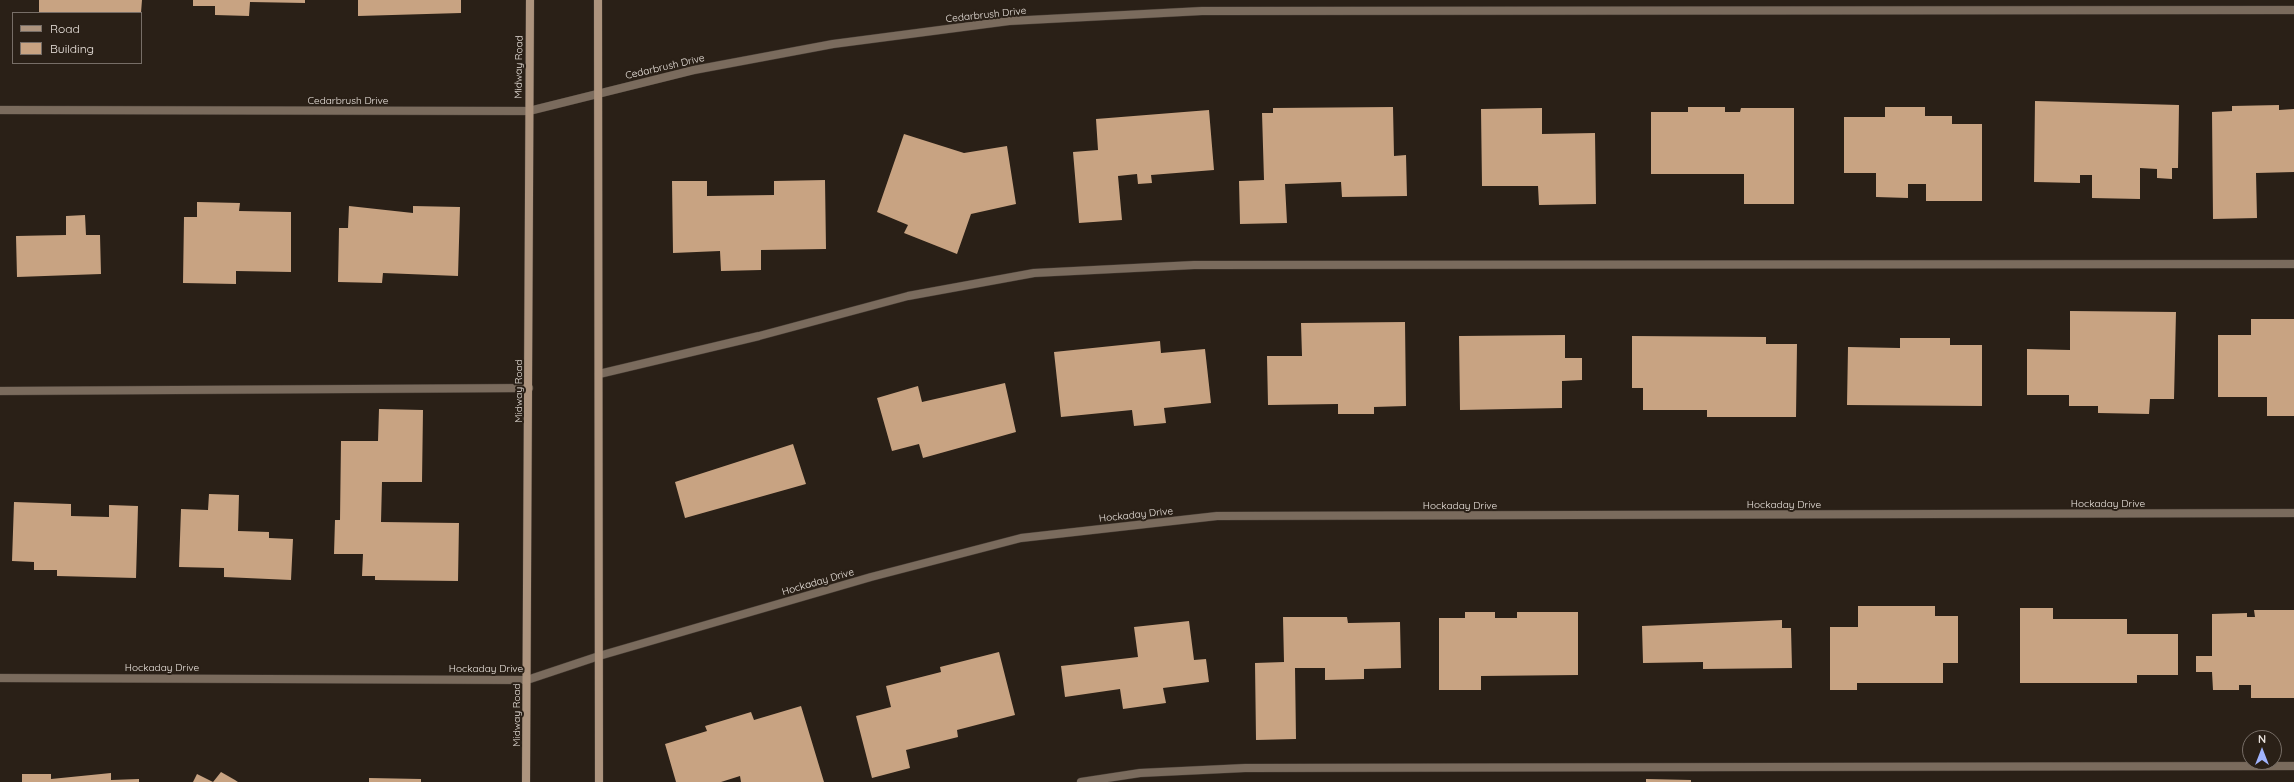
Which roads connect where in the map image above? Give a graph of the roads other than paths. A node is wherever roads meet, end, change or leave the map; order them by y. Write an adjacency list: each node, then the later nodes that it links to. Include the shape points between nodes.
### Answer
1 (530, 0): 6 (main road, Midway Road)
2 (598, 0): 4 (main road)
3 (2294, 10): 4 (street, Cedarbrush Drive, via 1202,11 1117,15 1009,21 833,44 694,70)
4 (598, 93): 6 (street, Cedarbrush Drive); 8 (main road)
5 (0, 110): 6 (street, Cedarbrush Drive)
6 (529, 111): 9 (main road, Midway Road)
7 (2294, 264): 8 (street, via 1194,265 1034,273 908,296 759,336)
8 (599, 374): 12 (main road)
9 (529, 388): 10 (street); 14 (main road, Midway Road)
10 (0, 391)
11 (2294, 514): 12 (street, Hockaday Drive, via 1217,516 1021,538 871,577)
12 (599, 656): 14 (street, Hockaday Drive); 17 (main road)
13 (0, 678): 14 (street, Hockaday Drive)
14 (527, 680): 16 (main road, Midway Road)
15 (2294, 766): 18 (street, via 1245,768 1140,772)
16 (526, 782)
17 (599, 782)
18 (1081, 782)

